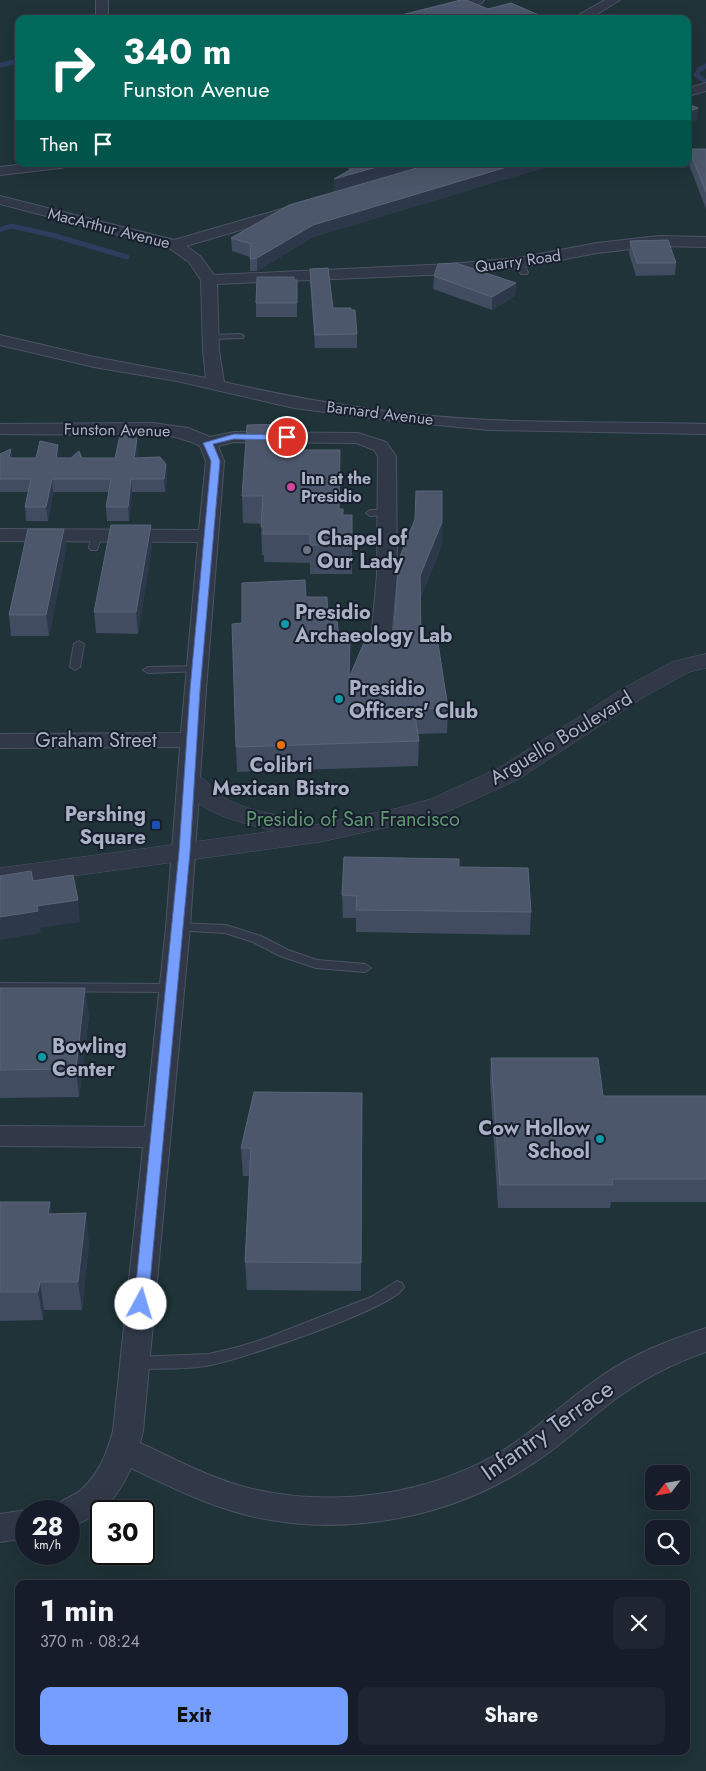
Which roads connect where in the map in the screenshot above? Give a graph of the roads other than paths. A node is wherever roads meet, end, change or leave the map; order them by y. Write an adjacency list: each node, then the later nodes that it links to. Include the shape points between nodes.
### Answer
1 (102, 0): 4 (street)
2 (478, 0): 5 (street)
3 (614, 0): 6 (street)
4 (102, 15)
5 (424, 15)
6 (587, 15)
7 (706, 87): 8 (street)
8 (691, 91)
9 (30, 167): 10 (street)
10 (0, 170)
11 (0, 200): 14 (street, MacArthur Avenue)
12 (306, 206): 14 (street, MacArthur Avenue)
13 (706, 242): 15 (street, Quarry Road, via 659,241 597,248 521,268)
14 (174, 245): 15 (street, via 195,259)
15 (209, 280): 17 (street)
16 (240, 336): 17 (lane)
17 (211, 337): 19 (street)
18 (0, 340): 19 (street, Barnard Avenue)
19 (216, 385): 21 (street, Barnard Avenue, via 294,403 470,423)
20 (0, 429): 22 (street, Funston Avenue, via 154,428 183,432)
21 (706, 429)
22 (208, 443): 24 (street, via 215,461); 26 (street, via 234,437 358,438 380,446 388,456 378,513 387,575)
23 (0, 535): 24 (street, via 96,542)
24 (209, 536): 30 (street)
25 (79, 644): 28 (lane)
26 (380, 651)
27 (706, 662): 34 (street, Arguello Boulevard, via 680,667 508,774 440,804 401,816)
28 (75, 667)
29 (148, 670): 30 (lane)
30 (197, 670): 31 (street)
31 (192, 740): 32 (street, Graham Street); 33 (street)
32 (0, 741)
33 (189, 781): 34 (street, via 219,806); 35 (street)
34 (320, 833): 35 (street, Arguello Boulevard)
35 (184, 852): 36 (street, Arguello Boulevard); 37 (street)
36 (0, 877)
37 (178, 927): 38 (lane, via 226,929 316,964); 40 (street)
38 (364, 968)
39 (0, 987): 40 (lane)
40 (171, 988): 42 (street)
41 (0, 1136): 42 (street)
42 (158, 1136): 45 (street)
43 (397, 1288): 45 (lane, via 376,1301 238,1353 209,1360)
44 (706, 1340): 46 (street, Infantry Terrace, via 662,1357 626,1376 490,1473 456,1490 410,1503 333,1510 300,1510 259,1504 187,1479)
45 (135, 1363): 46 (street)
46 (123, 1449): 47 (street, via 110,1479 99,1494)
47 (80, 1508)
48 (15, 1526): 49 (street)
49 (0, 1528)

